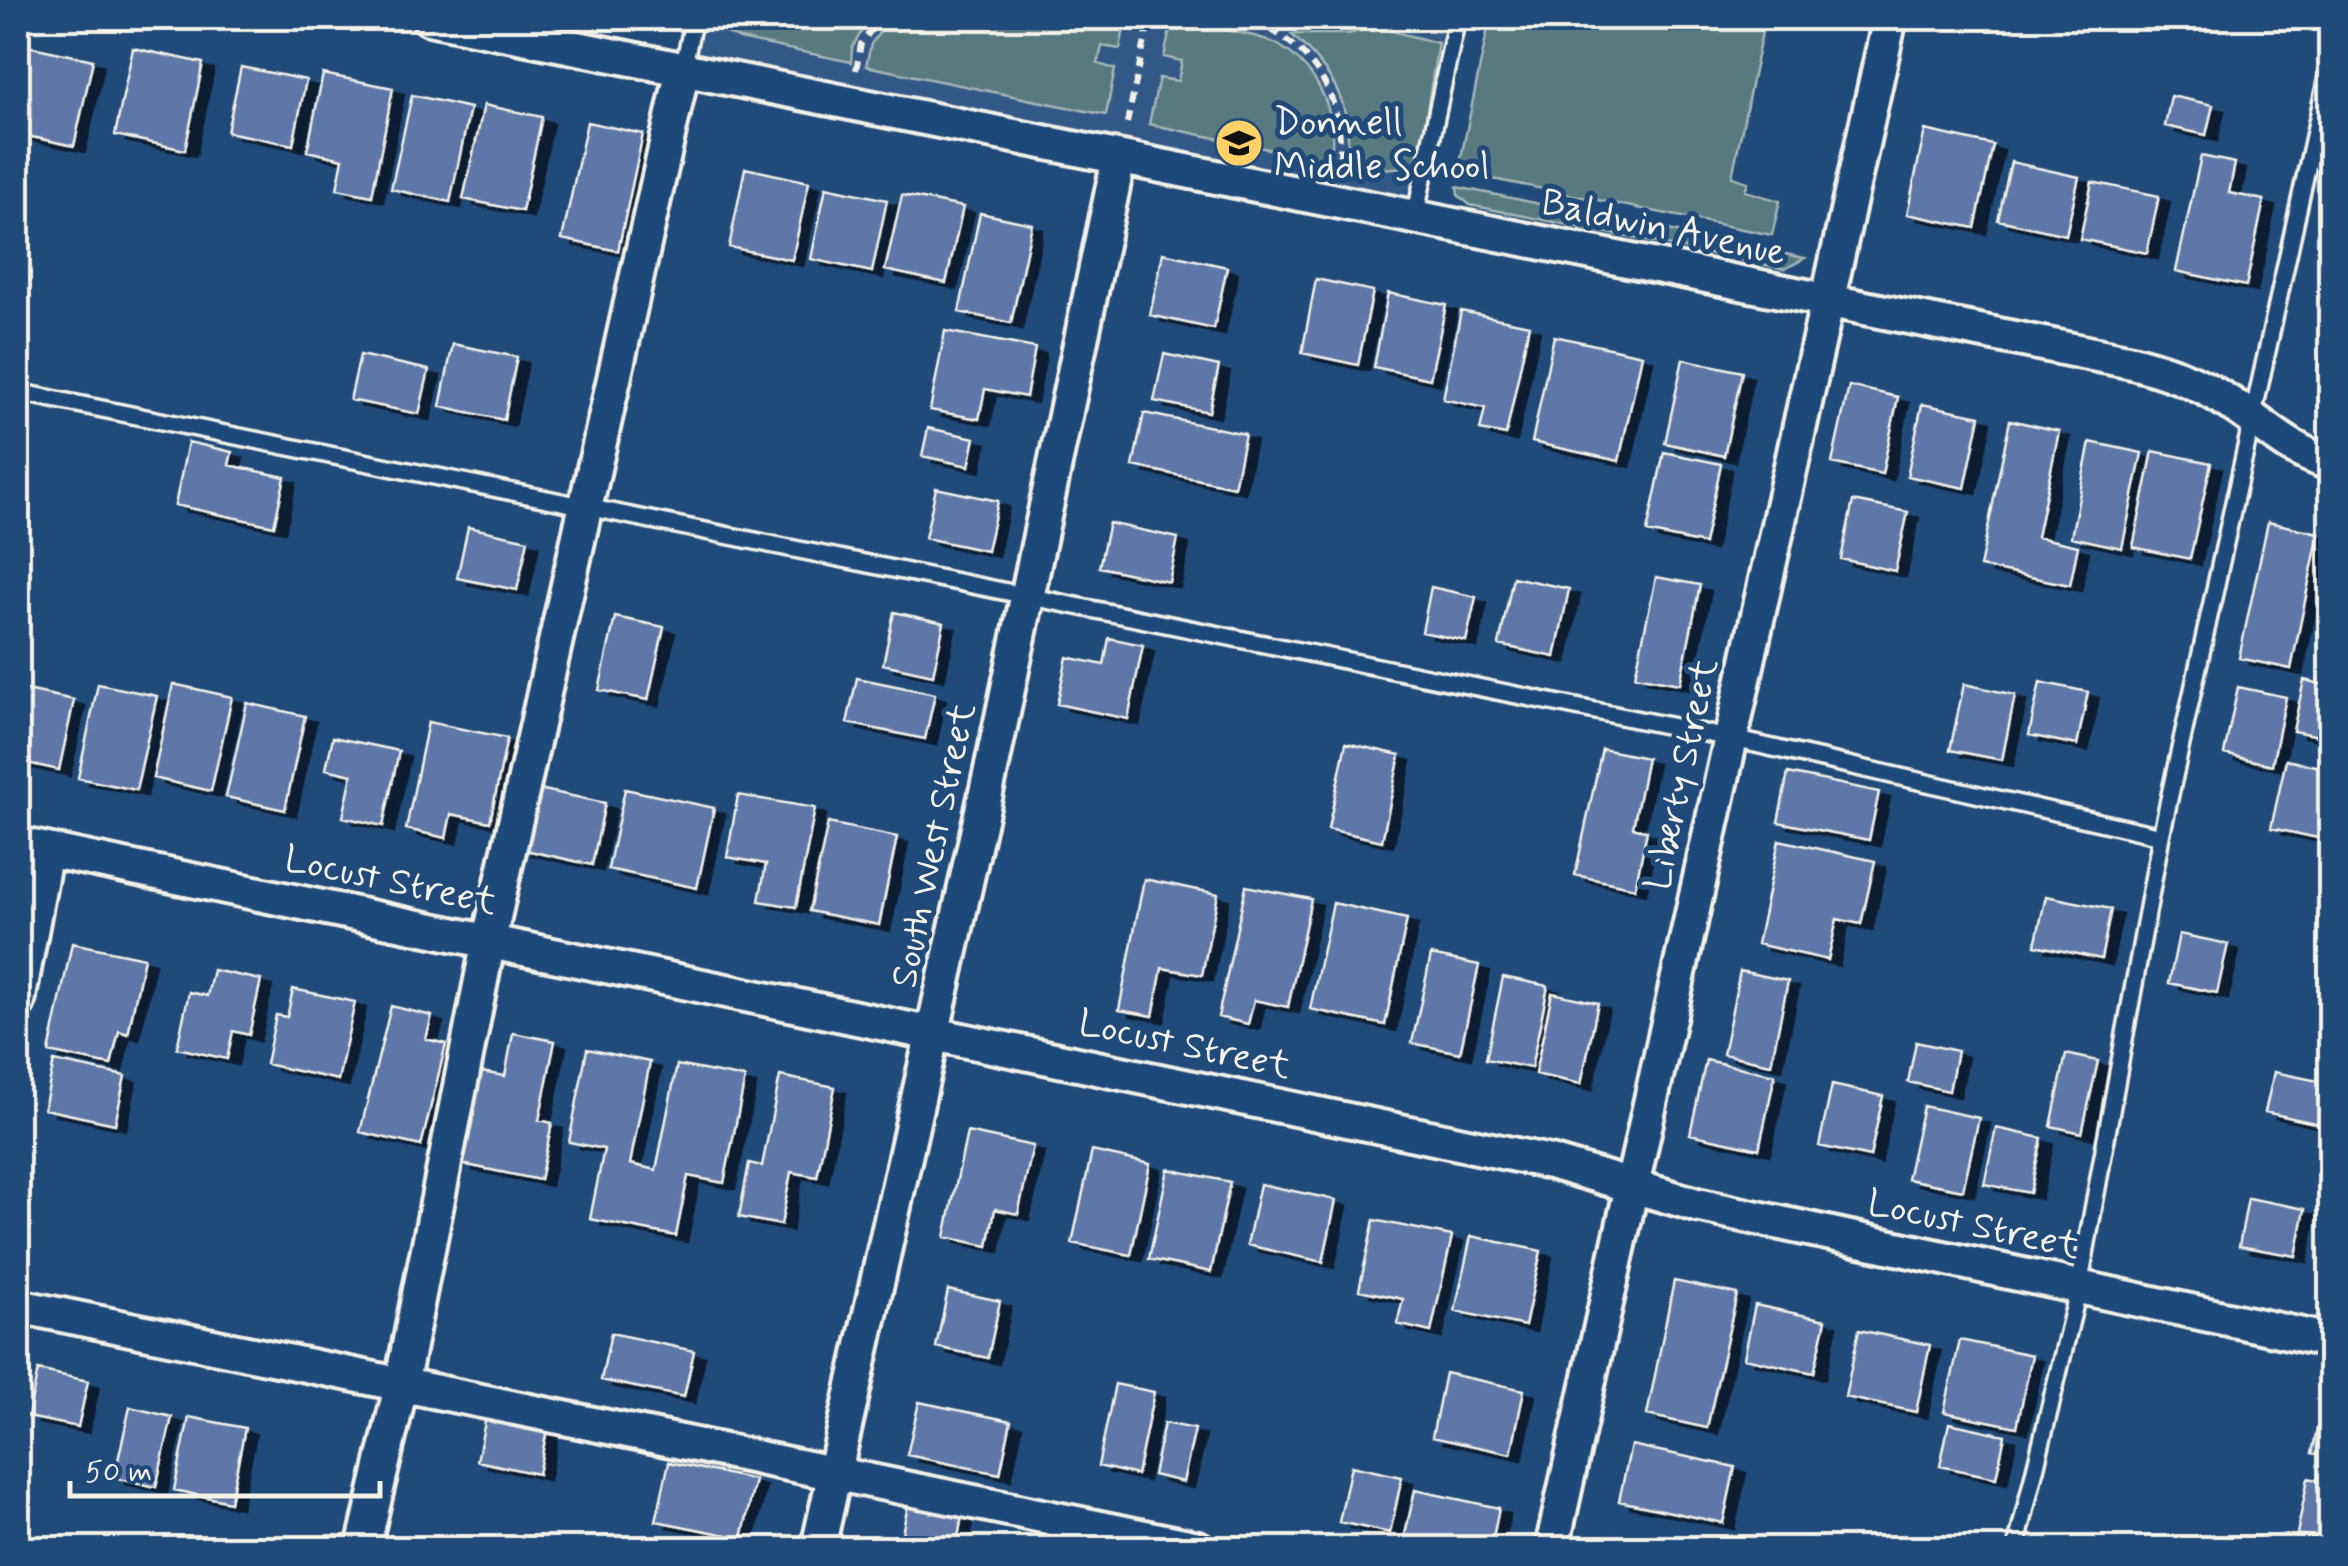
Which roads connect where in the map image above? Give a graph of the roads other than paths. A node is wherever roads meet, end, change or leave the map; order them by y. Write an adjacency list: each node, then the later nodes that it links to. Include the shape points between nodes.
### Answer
1 (429, 18): 6 (street, Baldwin Avenue)
2 (694, 18): 6 (lane)
3 (1457, 18): 8 (lane)
4 (1890, 18): 9 (street, Liberty Street)
5 (2330, 63): 11 (lane)
6 (683, 70): 7 (street, Baldwin Avenue); 13 (street)
7 (1119, 158): 8 (street, Baldwin Avenue); 14 (street, South West Street)
8 (1415, 216): 9 (street, Baldwin Avenue)
9 (1824, 300): 11 (street, Baldwin Avenue, via 2178,374); 15 (street, Liberty Street)
10 (18, 392): 13 (lane)
11 (2251, 419): 12 (street, Baldwin Avenue, via 2299,454); 16 (lane)
12 (2330, 463)
13 (584, 507): 14 (lane); 18 (street)
14 (1027, 592): 15 (lane); 20 (street, South West Street)
15 (1729, 738): 16 (lane); 21 (street, Liberty Street)
16 (2161, 836): 22 (lane)
17 (32, 847): 18 (street, Locust Street); 19 (street)
18 (489, 940): 20 (street, Locust Street); 25 (street)
19 (18, 1002)
20 (933, 1030): 21 (street, Locust Street, via 1550,1162); 26 (street, South West Street)
21 (1632, 1186): 22 (street, Locust Street); 30 (street, Liberty Street)
22 (2078, 1286): 24 (street, Locust Street); 31 (lane)
23 (18, 1306): 25 (street)
24 (2330, 1340)
25 (400, 1386): 26 (street); 27 (street)
26 (834, 1476): 28 (street, South West Street); 29 (street)
27 (363, 1548)
28 (818, 1548)
29 (1198, 1548)
30 (1552, 1548)
31 (2016, 1548)

